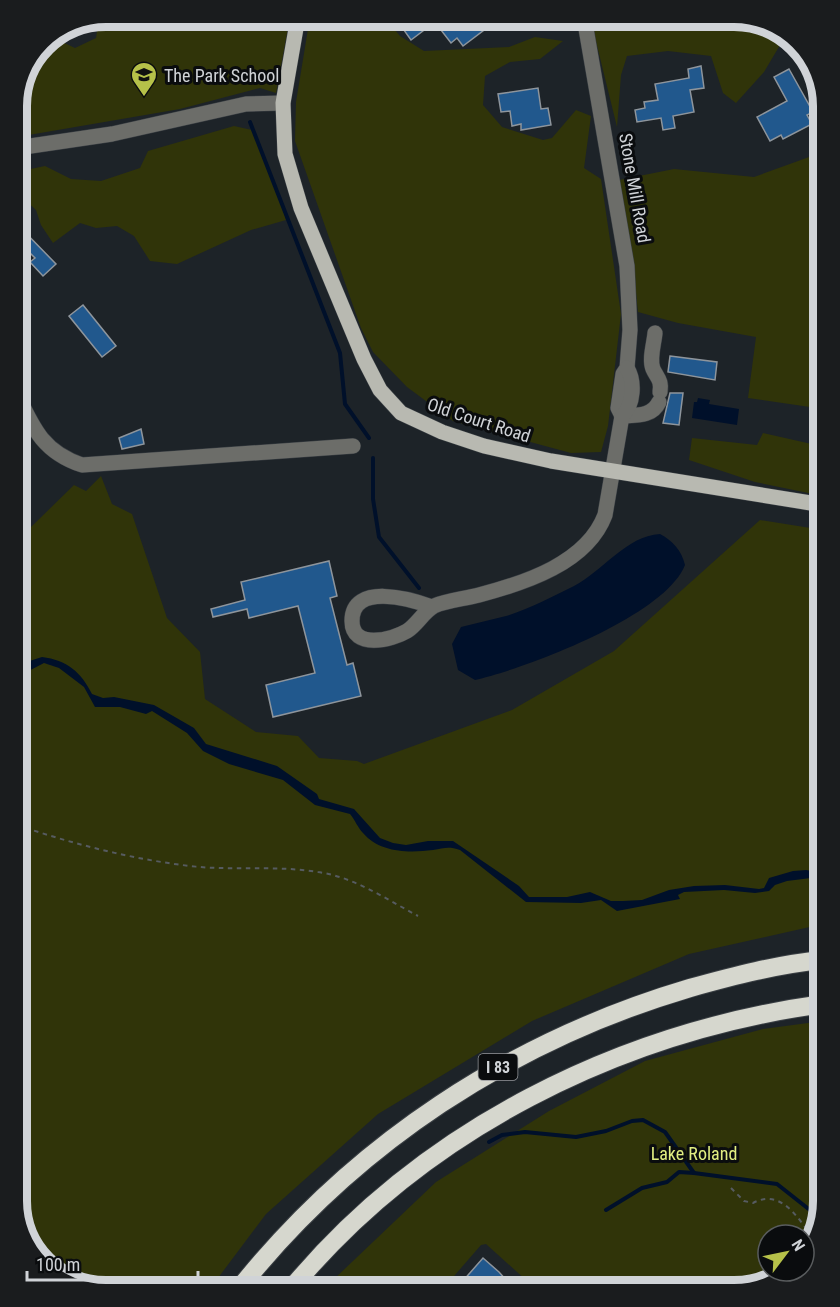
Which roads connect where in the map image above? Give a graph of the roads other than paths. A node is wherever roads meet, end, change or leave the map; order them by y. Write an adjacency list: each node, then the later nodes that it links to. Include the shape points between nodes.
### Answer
1 (296, 27): 3 (main road, Old Court Road)
2 (586, 27): 7 (street, Stone Mill Road, via 624,238 630,299 627,368 618,408)
3 (283, 103): 4 (street, via 246,104 112,134); 9 (main road, Old Court Road, via 285,154 301,208 364,360 392,406 424,425 484,446)
4 (27, 147)
5 (655, 333): 7 (street, via 652,360 661,381 660,397 651,412)
6 (27, 415): 8 (street, via 44,443 62,459 82,465)
7 (622, 416): 9 (street, Stone Mill Road)
8 (353, 446)
9 (613, 472): 10 (main road, Old Court Road); 11 (street, Stone Mill Road, via 600,530 579,551 521,583)
10 (813, 504)
11 (432, 607): 11 (street, via 396,637 366,639 352,627 353,610 367,598 402,597)
12 (813, 962): 14 (highway, I 83, via 665,996 582,1027 493,1070 410,1123 365,1158 272,1248)
13 (813, 1006): 15 (highway, I 83, via 666,1039 597,1065 515,1105 476,1128 391,1191 344,1231)
14 (246, 1280)
15 (299, 1280)

